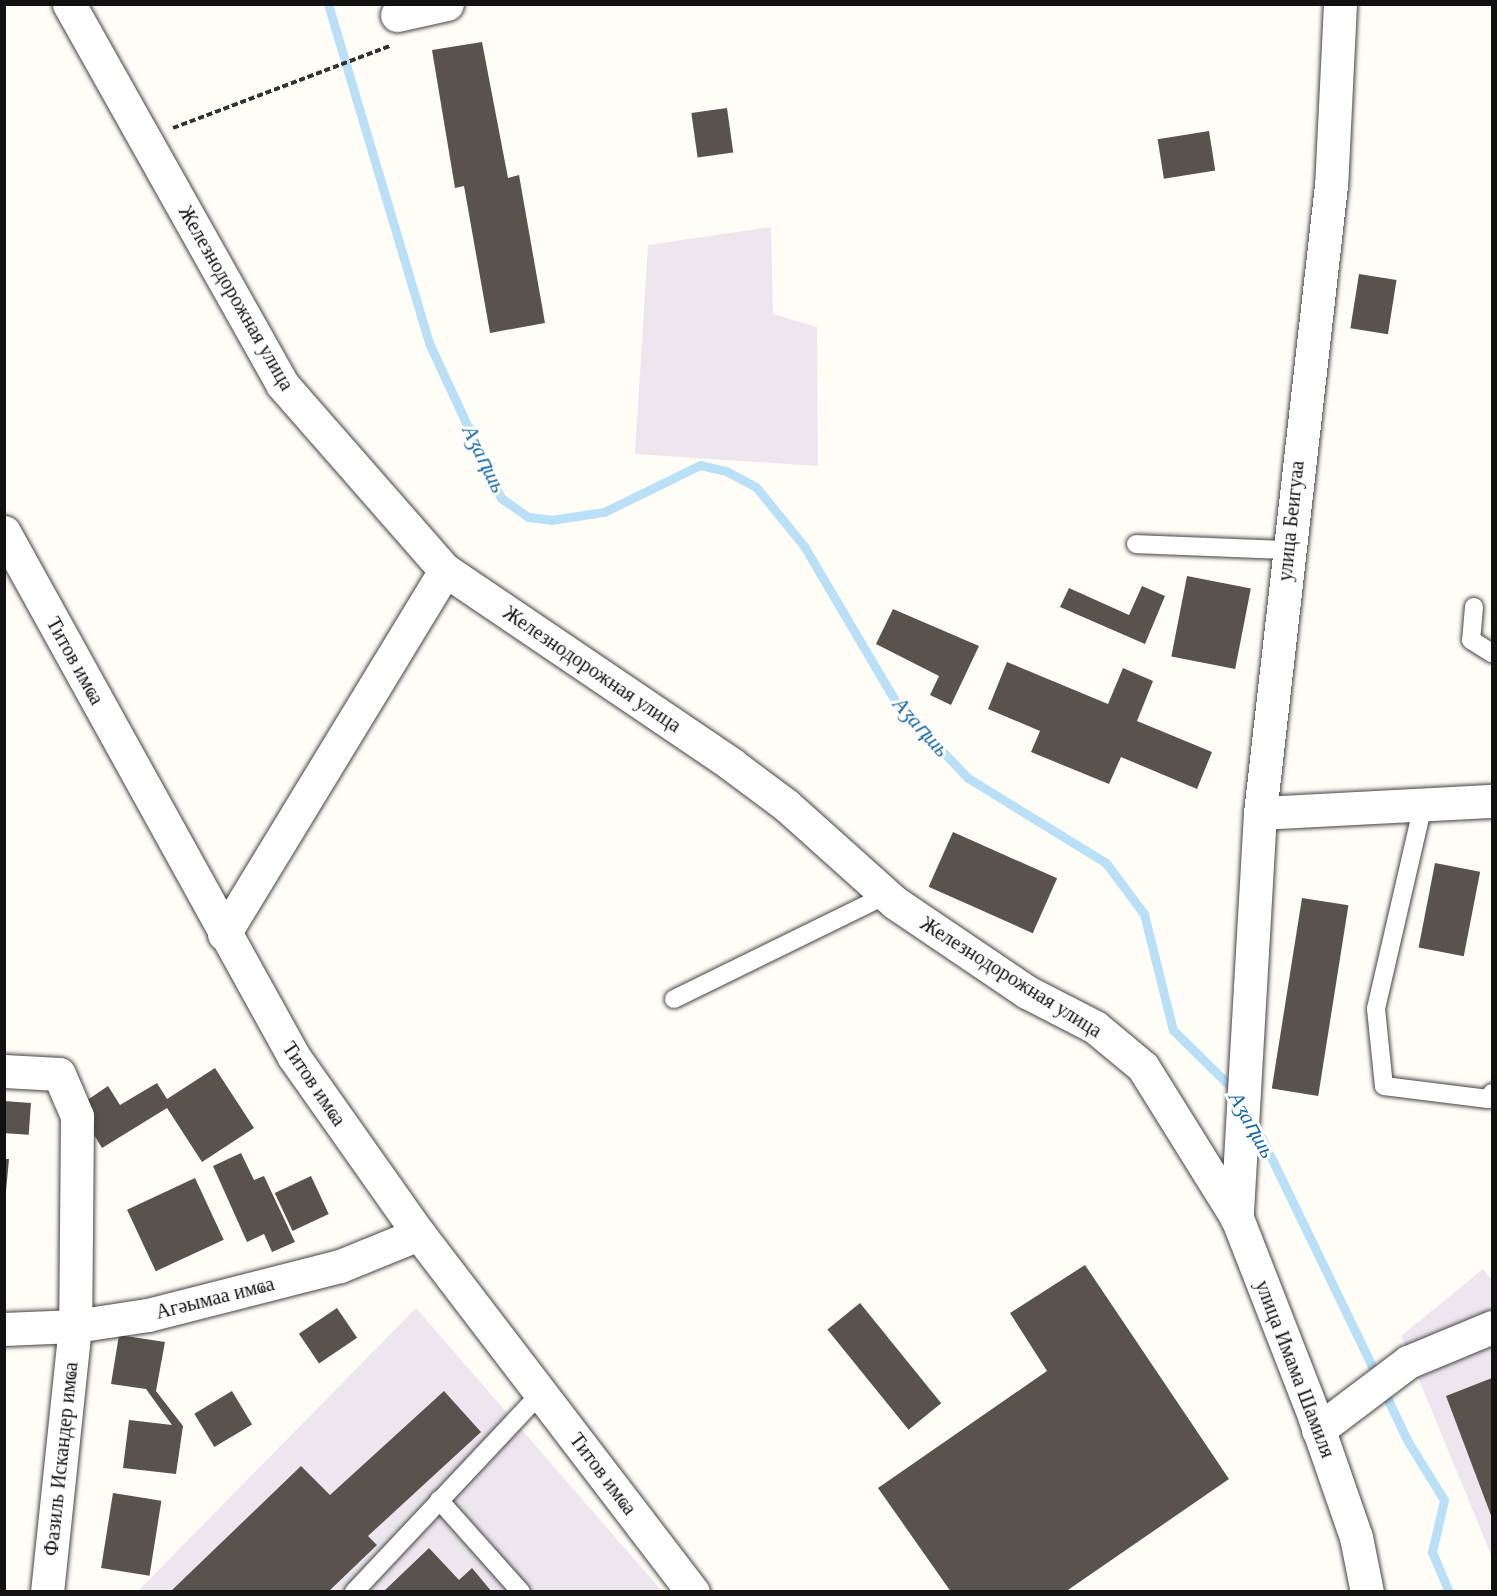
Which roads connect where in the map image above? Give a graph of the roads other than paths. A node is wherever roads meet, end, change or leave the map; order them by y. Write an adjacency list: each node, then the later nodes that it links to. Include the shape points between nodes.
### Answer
1 (69, 4): 8 (street, Железнодорожная улица, via 282,384)
2 (447, 4): 4 (street)
3 (1340, 4): 7 (street, улица Беигуаа, via 1331,185)
4 (397, 15)
5 (4, 532): 15 (street, Титов имҩа)
6 (1136, 544): 7 (lane)
7 (1288, 550): 13 (street, улица Беигуаа)
8 (445, 570): 14 (street, Железнодорожная улица, via 731,764 786,805); 15 (street)
9 (1474, 607): 10 (lane, via 1471,640)
10 (1492, 653)
11 (1492, 801): 12 (street)
12 (1423, 805): 13 (street); 18 (lane, via 1376,1009 1384,1086 1488,1099)
13 (1260, 813): 19 (street, улица Беигуаа)
14 (886, 895): 16 (lane); 20 (street, Железнодорожная улица, via 1027,992 1095,1027 1143,1067)
15 (224, 934): 21 (street, Титов имҩа, via 294,1057)
16 (674, 999)
17 (4, 1071): 22 (street, Фазиль Искандер имҩа, via 59,1074 77,1116)
18 (1492, 1093)
19 (1239, 1146): 20 (street, улица Имама Шамиля)
20 (1237, 1218): 26 (street, улица Имама Шамиля)
21 (419, 1234): 22 (street, Агәымаа имҩа, via 340,1266 148,1315); 25 (street, Титов имҩа)
22 (75, 1326): 24 (street, Агәымаа имҩа); 28 (street, Фазиль Искандер имҩа)
23 (1492, 1327): 26 (street, via 1408,1362)
24 (4, 1329)
25 (541, 1394): 27 (lane); 31 (street, Титов имҩа)
26 (1318, 1430): 32 (street, улица Имама Шамиля, via 1356,1537)
27 (439, 1500): 29 (lane); 30 (lane)
28 (47, 1592)
29 (354, 1592)
30 (521, 1592)
31 (693, 1592)
32 (1367, 1592)

